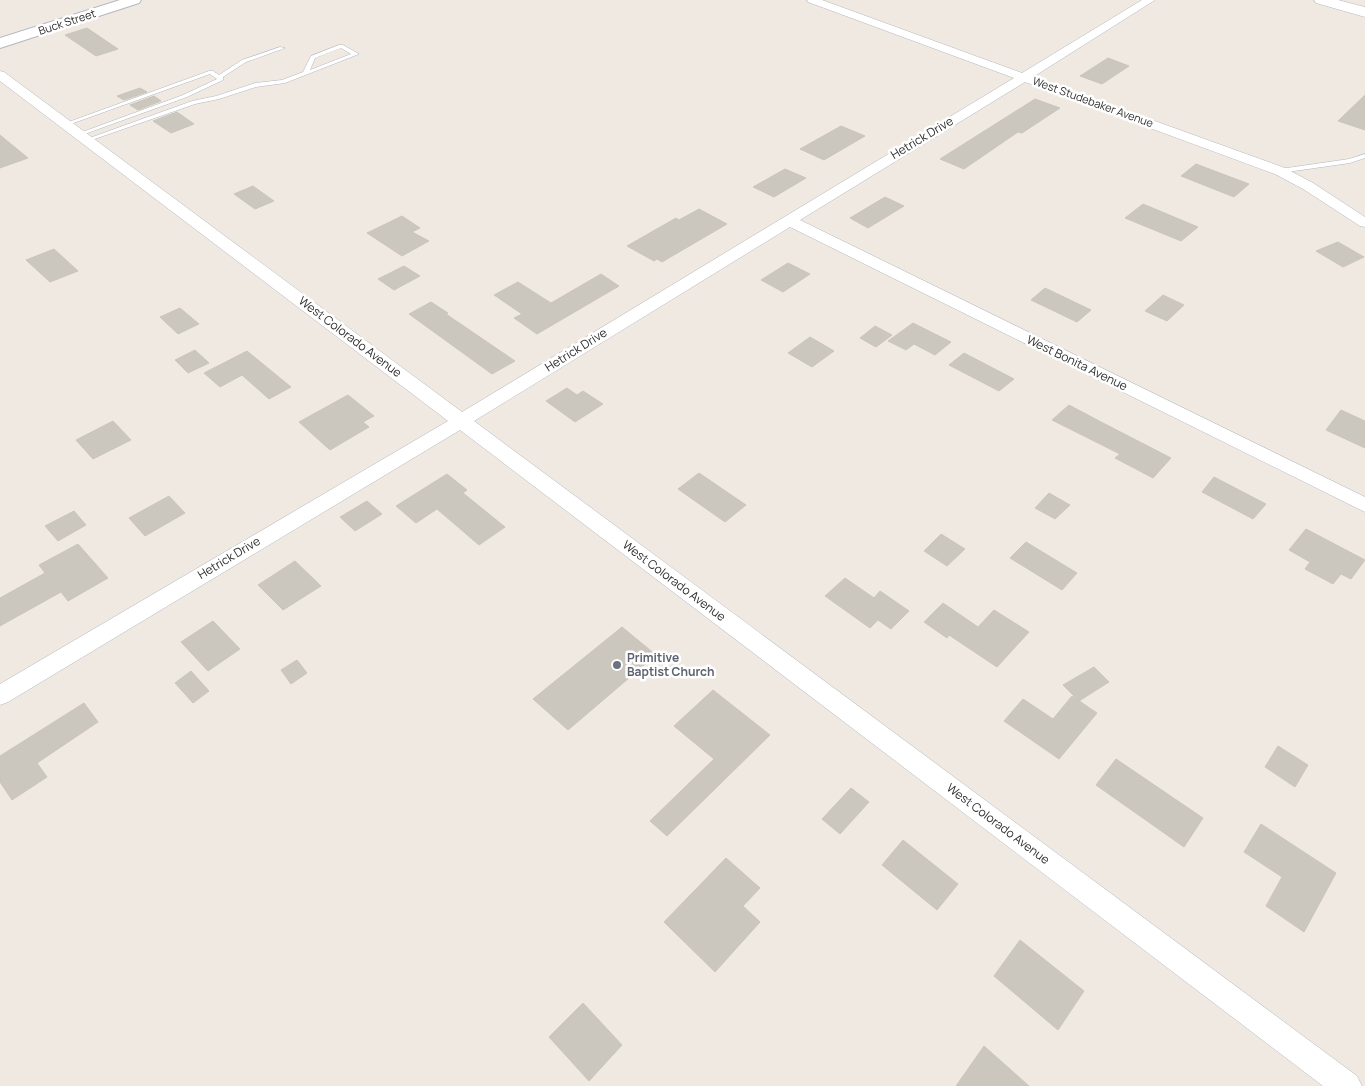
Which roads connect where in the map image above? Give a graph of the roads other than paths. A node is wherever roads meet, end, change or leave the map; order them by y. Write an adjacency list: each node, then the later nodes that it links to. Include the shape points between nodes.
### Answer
1 (134, 0): 6 (street, Buck Street)
2 (812, 0): 11 (street, West Studebaker Avenue)
3 (1150, 0): 11 (street, Hetrick Drive)
4 (1321, 0): 5 (main road)
5 (1365, 12)
6 (0, 44)
7 (282, 48): 10 (lane, via 244,61)
8 (306, 74): 8 (lane, via 322,67 356,54 341,46 313,57); 14 (lane)
9 (0, 75): 14 (street, West Colorado Avenue)
10 (219, 77): 12 (lane, via 211,72); 13 (lane, via 185,96)
11 (1023, 77): 16 (street, West Studebaker Avenue); 17 (street, Hetrick Drive)
12 (96, 114): 13 (lane); 14 (lane)
13 (109, 124): 14 (lane)
14 (78, 133): 19 (street, West Colorado Avenue)
15 (1365, 156): 16 (lane)
16 (1280, 171): 18 (street, West Studebaker Avenue)
17 (788, 220): 19 (street, Hetrick Drive); 20 (street, West Bonita Avenue)
18 (1365, 223)
19 (460, 421): 21 (street, Hetrick Drive); 22 (street, West Colorado Avenue)
20 (1365, 506)
21 (0, 695)
22 (1347, 1086)

